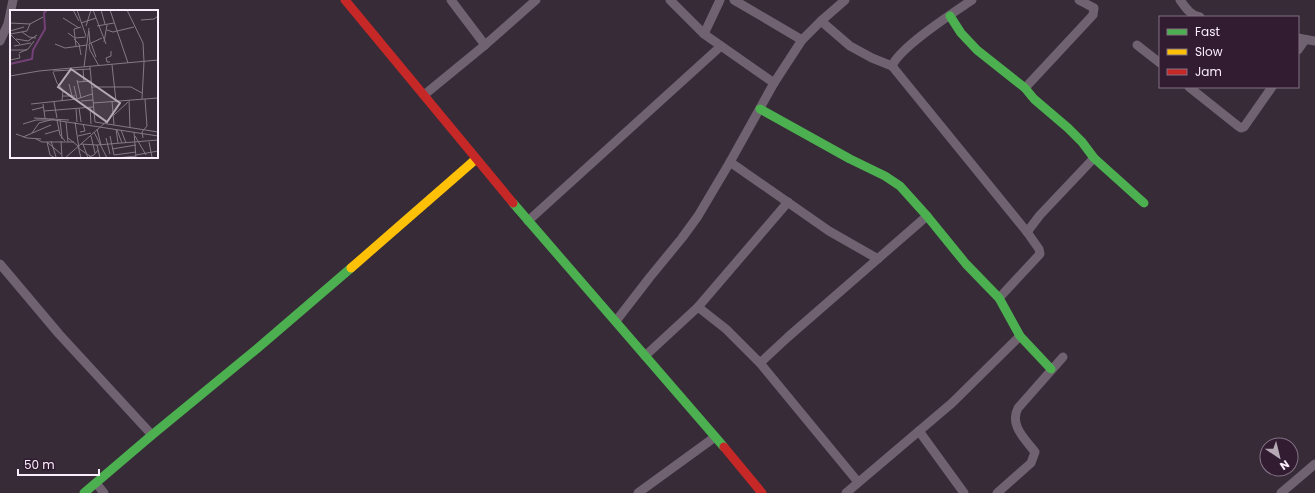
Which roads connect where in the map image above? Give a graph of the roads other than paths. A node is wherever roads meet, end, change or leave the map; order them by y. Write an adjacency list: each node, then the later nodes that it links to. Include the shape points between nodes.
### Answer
1 (13, 0): 12 (street)
2 (345, 0): 31 (street)
3 (451, 0): 23 (street)
4 (536, 0): 23 (street)
5 (670, 0): 17 (street)
6 (720, 0): 17 (street)
7 (734, 0): 19 (street)
8 (845, 0): 16 (street)
9 (972, 0): 14 (street)
10 (1079, 0): 28 (street, via 1094,8 1093,15)
11 (1180, 0): 15 (street)
12 (11, 10)
13 (10, 14): 20 (street)
14 (950, 16): 26 (street, via 907,48); 28 (street, via 960,33 977,50)
15 (1194, 16)
16 (821, 21): 19 (street); 26 (street, via 850,46)
17 (704, 34): 24 (street)
18 (1302, 39): 21 (street)
19 (802, 40): 27 (street)
20 (0, 41)
21 (1315, 41)
22 (1137, 44): 25 (street)
23 (485, 45): 31 (street)
24 (721, 46): 27 (street); 39 (street)
25 (1159, 62)
26 (892, 66): 40 (street)
27 (774, 83): 32 (street)
28 (1025, 88): 33 (street, via 1077,137)
29 (1190, 88): 30 (street, via 1242,128)
30 (1271, 88)
31 (424, 95): 34 (street)
32 (760, 109): 35 (street); 38 (street, via 850,160 885,176 900,186)
33 (1094, 158): 37 (street); 40 (street)
34 (476, 159): 39 (street); 52 (street, via 260,347)
35 (730, 162): 36 (street); 45 (street, via 694,222)
36 (788, 202): 41 (street); 44 (street)
37 (1144, 203)
38 (927, 216): 41 (street); 43 (street, via 966,264)
39 (528, 220): 45 (street)
40 (1027, 232): 43 (street, via 1040,254)
41 (878, 259): 49 (street)
42 (0, 264): 52 (street, via 59,334)
43 (999, 298): 46 (street)
44 (698, 307): 47 (street); 49 (street, via 726,328)
45 (616, 322): 47 (street)
46 (1020, 336): 50 (street); 51 (street, via 952,403)
47 (645, 356): 53 (street)
48 (1063, 357): 50 (street)
49 (760, 364): 55 (street)
50 (1051, 369): 63 (street, via 1018,408 1014,418 1017,428 1035,452 1033,459)
51 (919, 431): 55 (street); 62 (street)
52 (152, 435): 56 (street)
53 (715, 437): 59 (street); 60 (street)
54 (1315, 464): 64 (street)
55 (858, 482): 61 (street)
56 (96, 483): 57 (street); 58 (street)
57 (84, 493)
58 (104, 493)
59 (638, 493)
60 (762, 493)
61 (846, 493)
62 (964, 493)
63 (997, 493)
64 (1281, 493)

